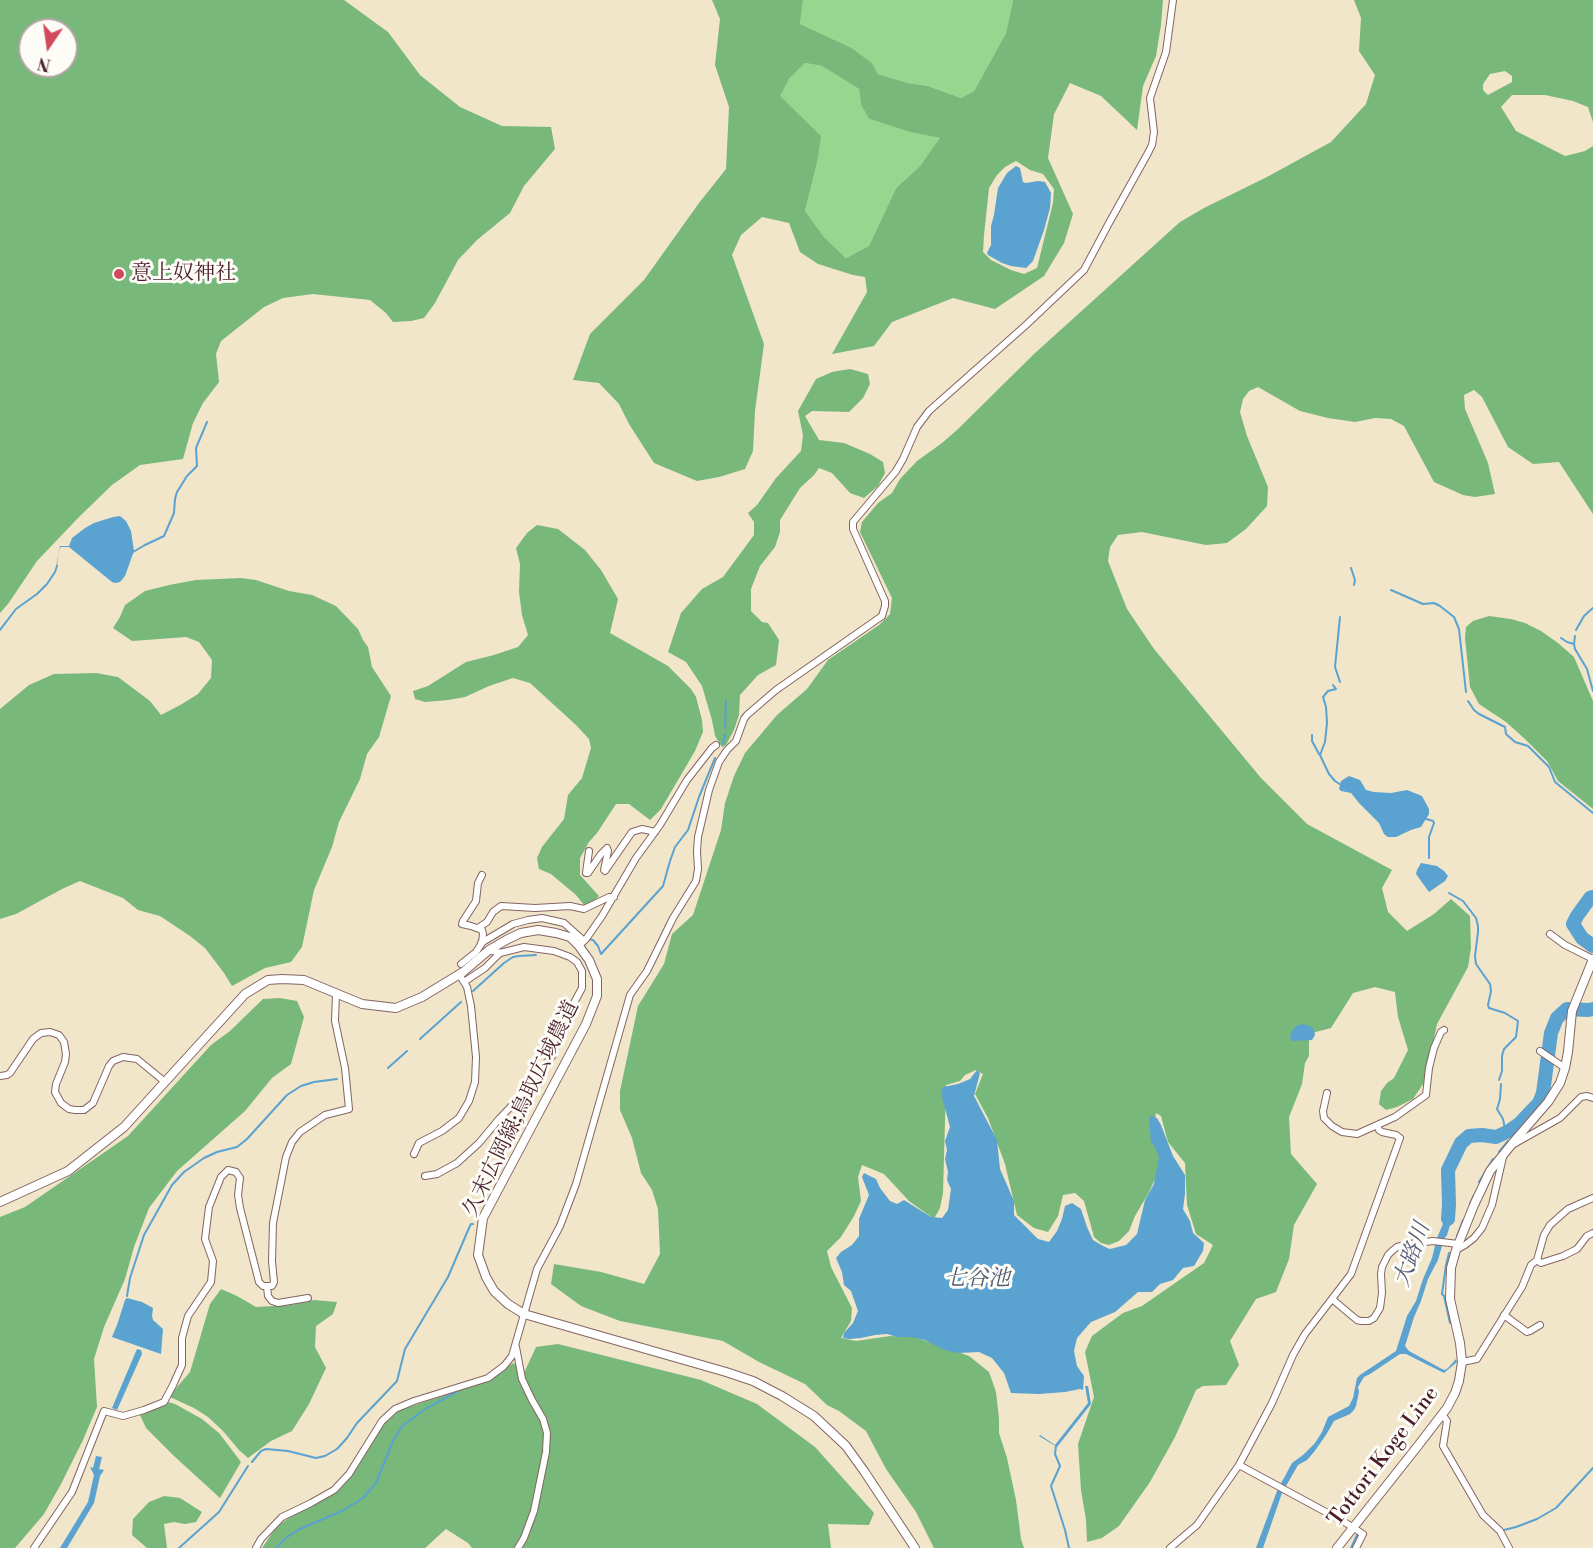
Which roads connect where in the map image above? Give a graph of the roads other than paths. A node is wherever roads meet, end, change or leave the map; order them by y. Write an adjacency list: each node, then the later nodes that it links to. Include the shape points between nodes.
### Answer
1 (1173, 0): 36 (street, via 1166,52 1150,98 1152,145 1084,270 929,411 896,471 853,522 885,601 882,616 776,690 747,715 736,741 719,762 698,837 696,881 630,995 576,1184 537,1269)
2 (716, 746): 3 (street, via 687,780)
3 (655, 832): 4 (street, via 632,832 605,871 607,848 586,873); 6 (street)
4 (589, 850)
5 (482, 875): 7 (street, via 476,901 462,924)
6 (614, 897): 7 (street, via 584,909 501,906); 9 (street)
7 (478, 928): 10 (street, via 483,934)
8 (1550, 934): 13 (street)
9 (581, 943): 10 (street, via 564,923 542,918 513,924); 11 (street, via 538,930 520,933); 36 (street, 久末広岡線;鳥取広域農道, via 597,979 597,996 586,1024 483,1218 479,1241 478,1255 494,1291)
10 (481, 944): 14 (street)
11 (489, 950): 12 (street); 15 (street)
12 (500, 953): 15 (street, via 485,969); 27 (street, via 524,947 570,957 582,971 582,988 560,1029 553,1055 518,1099 456,1163)
13 (1593, 958): 19 (street, Tottori Koge Line, via 1573,1008)
14 (461, 964)
15 (462, 978): 16 (street, via 396,1008 362,1004); 26 (street, via 471,1006 476,1057 470,1101 459,1118 419,1143)
16 (336, 993): 21 (street, via 304,981 268,981 244,994); 33 (street, via 335,1021 349,1109 325,1115 300,1131 292,1142 273,1223 274,1282)
17 (1444, 1030): 24 (street, via 1434,1048 1426,1095)
18 (1540, 1051): 19 (street)
19 (1565, 1068): 25 (street, Tottori Koge Line, via 1548,1102)
20 (0, 1076): 21 (street, via 10,1072 33,1039 50,1032 64,1041 65,1062 55,1092 69,1109 84,1110 93,1103 111,1063 123,1057 136,1059)
21 (165, 1082): 29 (street, via 124,1126 68,1171)
22 (1328, 1094): 24 (street, via 1323,1111 1332,1126 1357,1134)
23 (1593, 1098): 25 (street, via 1581,1097 1560,1118)
24 (1377, 1125): 35 (street, via 1382,1132 1399,1137 1400,1142 1351,1274)
25 (1507, 1150): 31 (street, Tottori Koge Line, via 1490,1171); 31 (street, via 1482,1228 1465,1245)
26 (414, 1154)
27 (425, 1176)
28 (1593, 1198): 32 (street, via 1568,1209 1555,1221 1544,1235)
29 (0, 1202)
30 (1593, 1233): 32 (street, via 1563,1256 1540,1263)
31 (1457, 1247): 35 (street, via 1433,1241 1392,1251 1382,1267 1380,1308 1369,1321 1357,1320); 40 (street, Tottori Koge Line, via 1449,1299)
32 (1537, 1260): 37 (street)
33 (267, 1287): 34 (street, via 268,1296 279,1303); 46 (street, via 259,1282 240,1208 240,1178 228,1170 221,1177 209,1207 206,1239 213,1261 211,1282 188,1316 182,1338 182,1365 173,1385 164,1402 144,1410 123,1416 104,1411 72,1492)
34 (308, 1298)
35 (1332, 1299): 42 (street, via 1293,1354)
36 (524, 1314): 39 (street); 49 (street, 久末広岡線;鳥取広域農道, via 726,1372 782,1396 814,1416 846,1446)
37 (1504, 1315): 38 (street, via 1527,1332); 40 (street, via 1477,1359)
38 (1540, 1325)
39 (515, 1344): 47 (street, via 509,1360 488,1378 395,1409 382,1421 349,1474 334,1490 282,1517); 48 (street, via 522,1379 547,1433 534,1511)
40 (1462, 1362): 41 (street, Tottori Koge Line, via 1455,1393)
41 (1442, 1414): 44 (street, Tottori Koge Line); 45 (street, via 1447,1421 1443,1446 1483,1515)
42 (1239, 1465): 44 (street); 50 (street, via 1197,1525)
43 (1505, 1524): 45 (street)
44 (1353, 1528): 51 (street, Tottori Koge Line); 52 (street, via 1363,1534)
45 (1500, 1531): 53 (street)
46 (34, 1548)
47 (256, 1548)
48 (518, 1548)
49 (915, 1548)
50 (1170, 1548)
51 (1337, 1548)
52 (1356, 1548)
53 (1509, 1548)

